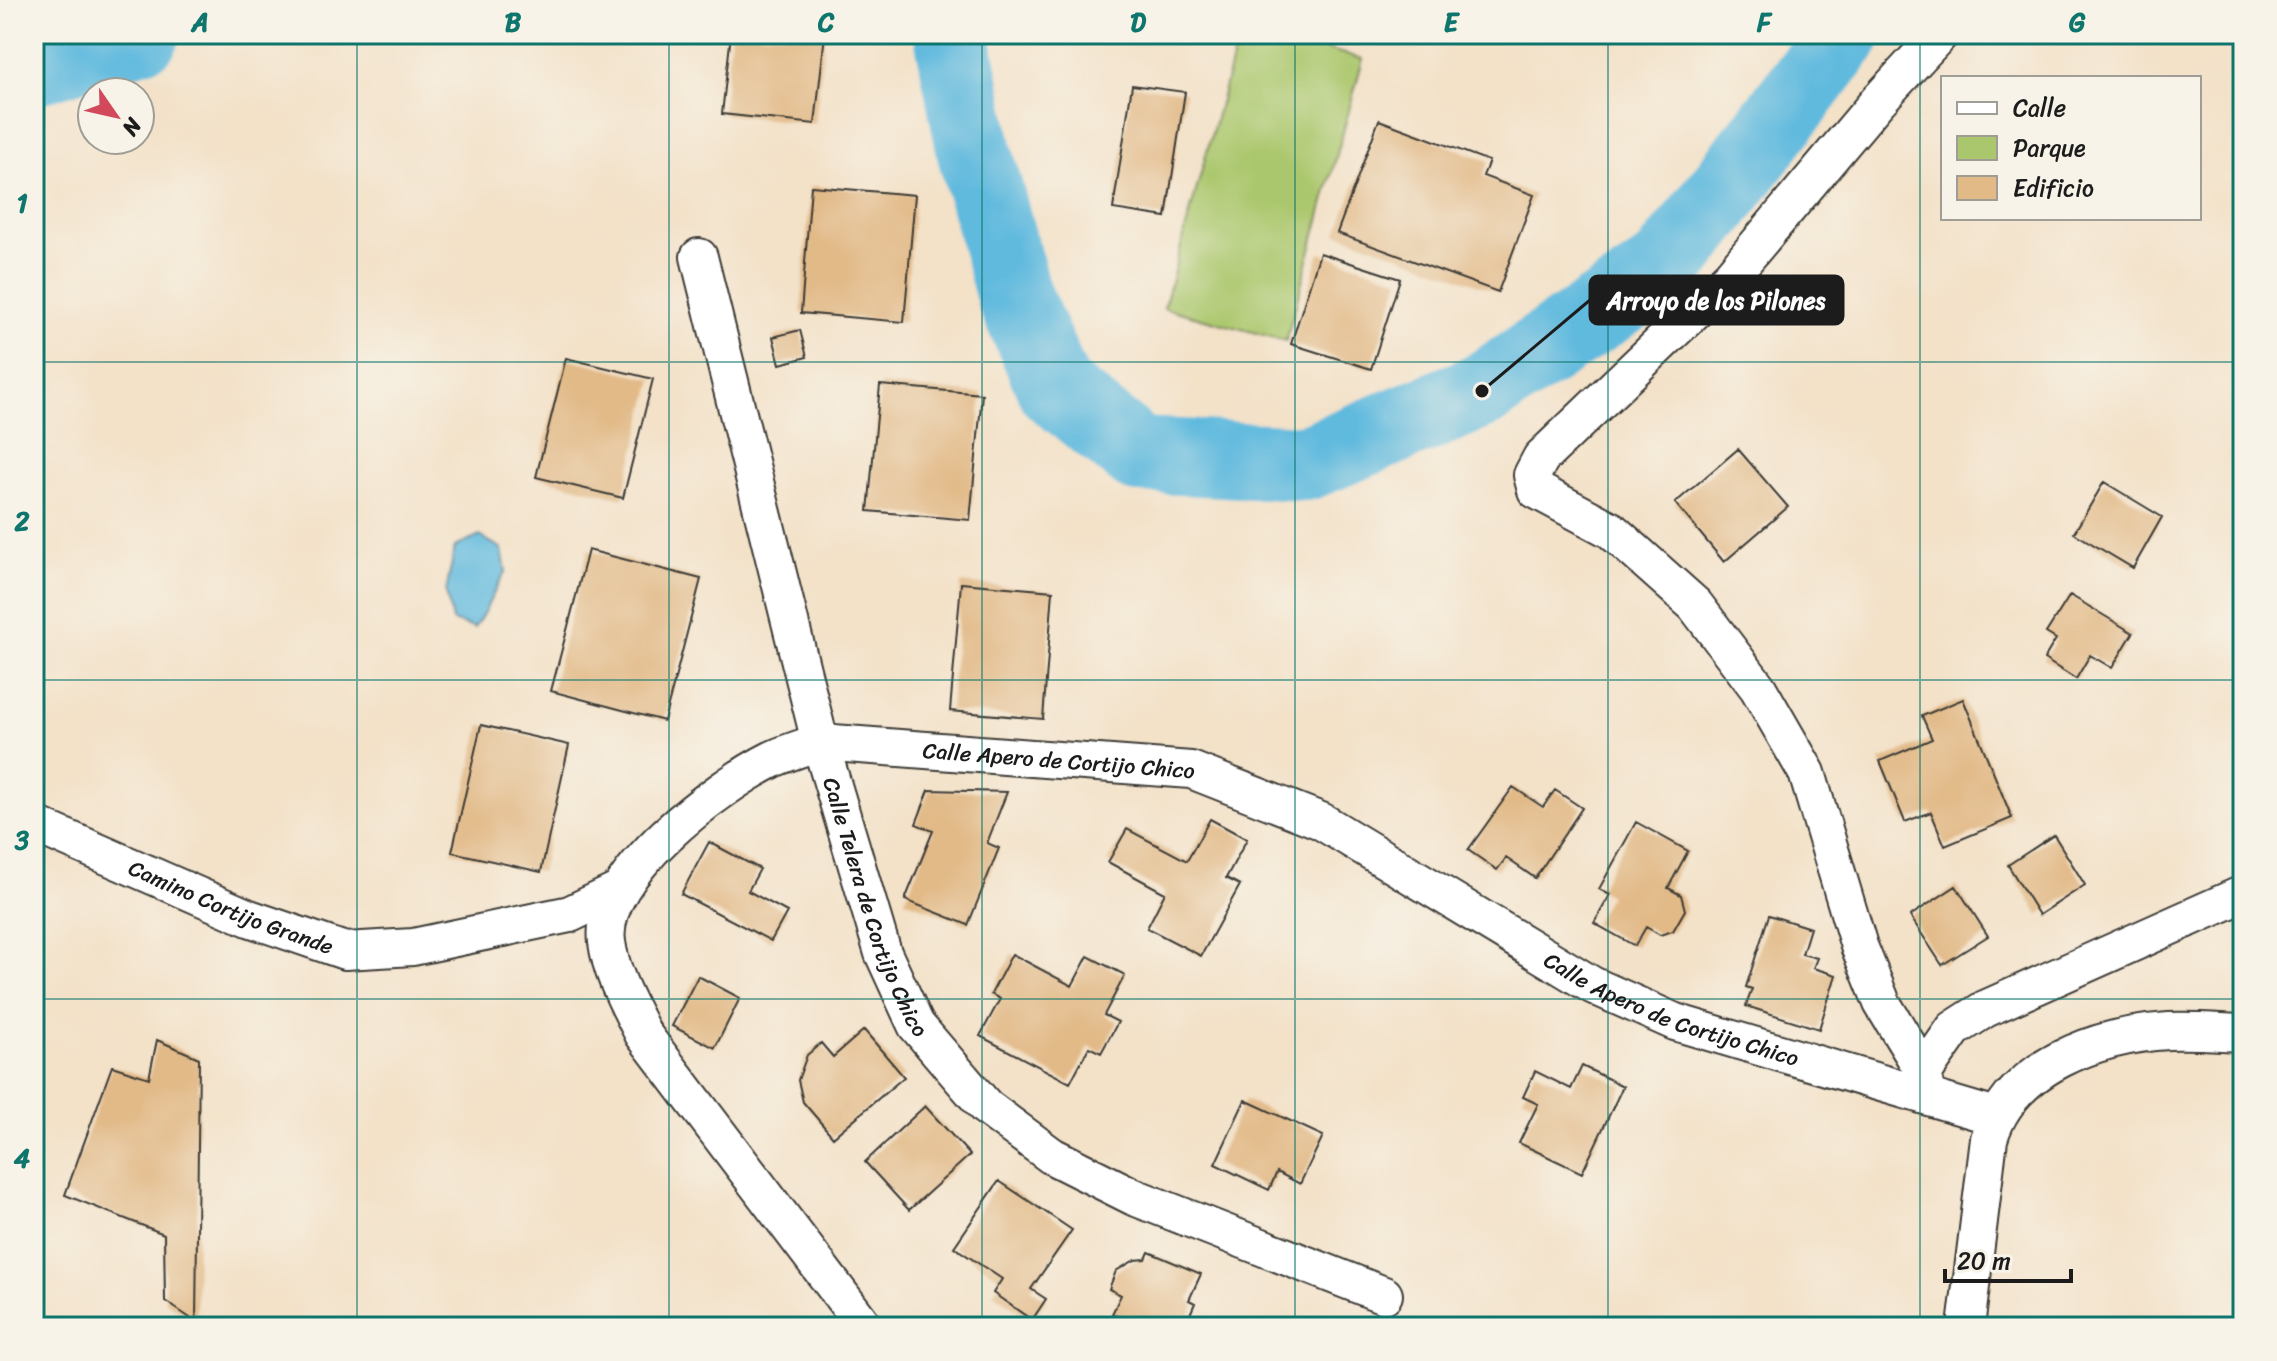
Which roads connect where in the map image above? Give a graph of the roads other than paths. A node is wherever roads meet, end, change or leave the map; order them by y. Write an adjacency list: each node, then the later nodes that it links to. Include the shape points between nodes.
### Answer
1 (1940, 34): 8 (street, via 1730,277 1541,458 1532,475 1536,490 1611,530 1695,605 1758,688 1807,773 1859,946 1882,1003)
2 (699, 257): 3 (street, Calle Telera de Cortijo Chico)
3 (820, 742): 5 (street, Calle Apero de Cortijo Chico, via 773,759 659,839); 8 (street, Calle Apero de Cortijo Chico, via 1191,770 1321,821 1592,985 1675,1022); 10 (street, Calle Telera de Cortijo Chico, via 883,953 916,1025 986,1107 1052,1156 1134,1197)
4 (34, 824): 5 (street, Camino Cortijo Grande, via 249,918 345,951 413,947 570,914)
5 (618, 891): 11 (street, Calle Apero de Cortijo Chico, via 607,940 621,988 643,1034)
6 (2243, 894): 8 (street, via 1985,1009 1954,1029)
7 (2243, 1033): 9 (street, via 2168,1031 2085,1049 2042,1069)
8 (1925, 1083): 9 (street, Calle Apero de Cortijo Chico)
9 (1996, 1117): 12 (street)
10 (1384, 1295)
11 (865, 1327)
12 (1966, 1327)

